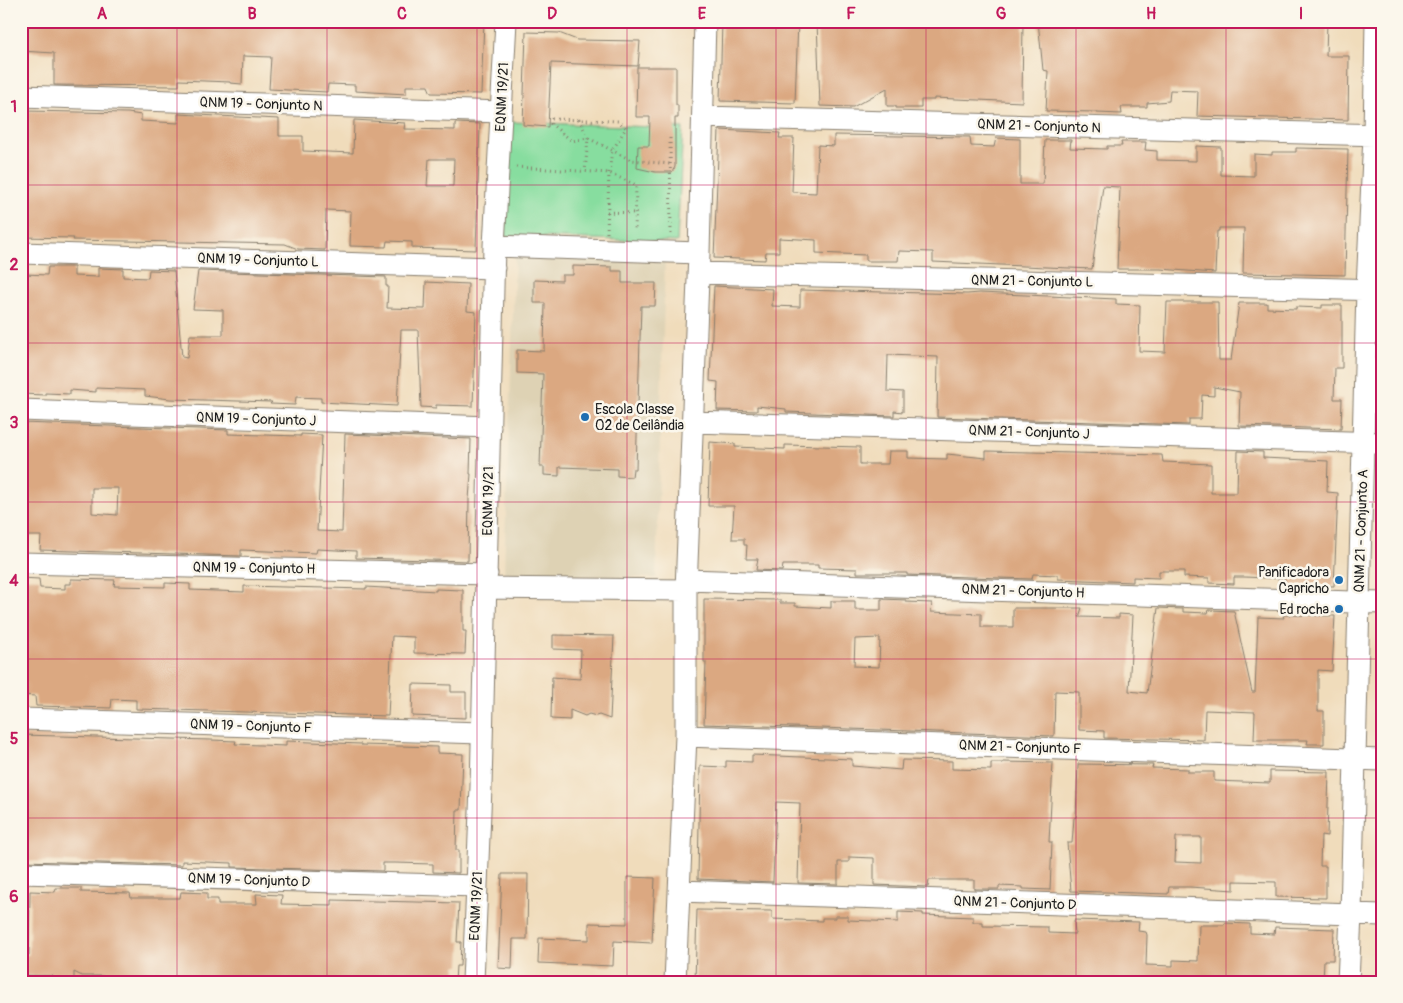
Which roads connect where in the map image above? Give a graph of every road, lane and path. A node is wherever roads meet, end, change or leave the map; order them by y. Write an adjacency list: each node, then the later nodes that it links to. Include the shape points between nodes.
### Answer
1 (506, 21): 5 (street, EQNM 19/21)
2 (704, 21): 6 (street)
3 (1376, 21): 8 (street, QNM 21 - Conjunto A)
4 (21, 96): 5 (street, QNM 19 - Conjunto N)
5 (501, 112): 23 (street, EQNM 19/21)
6 (703, 117): 8 (street, QNM 21 - Conjunto N); 25 (street)
7 (579, 120): 9 (path); 9 (path, via 552,118 551,124 572,141); 11 (path, via 618,120 626,128)
8 (1378, 135): 27 (street, QNM 21 - Conjunto A)
9 (588, 138): 11 (path); 15 (path)
10 (670, 138): 13 (path)
11 (612, 151): 13 (path, via 631,160); 16 (path)
12 (517, 158): 14 (path)
13 (670, 164): 22 (path)
14 (516, 167): 15 (path); 17 (path)
15 (585, 172): 16 (path)
16 (609, 173): 18 (path); 19 (path, via 636,185)
17 (515, 176)
18 (608, 212): 19 (path); 20 (path)
19 (636, 213): 21 (path)
20 (607, 236)
21 (635, 237)
22 (671, 238)
23 (494, 246): 25 (street, QNM 21 - Conjunto L); 26 (street, EQNM 19/21)
24 (21, 253): 26 (street, QNM 19 - Conjunto L)
25 (698, 263): 27 (street, QNM 21 - Conjunto L); 29 (street)
26 (494, 268): 30 (street, EQNM 19/21)
27 (1374, 289): 31 (street, QNM 21 - Conjunto A)
28 (21, 410): 30 (street, QNM 19 - Conjunto J)
29 (693, 422): 31 (street, QNM 21 - Conjunto J); 34 (street)
30 (490, 427): 33 (street, EQNM 19/21)
31 (1373, 443): 35 (street, QNM 21 - Conjunto A)
32 (21, 563): 33 (street, QNM 19 - Conjunto H)
33 (487, 581): 34 (street, QNM 19 - Conjunto H); 38 (street, EQNM 19/21)
34 (686, 585): 35 (street, QNM 21 - Conjunto H); 39 (street)
35 (1358, 602): 36 (street, QNM 21 - Conjunto H); 40 (street, QNM 21 - Conjunto A)
36 (1382, 602)
37 (21, 719): 38 (street, QNM 19 - Conjunto F)
38 (482, 733): 43 (street, EQNM 19/21)
39 (686, 736): 40 (street, QNM 21 - Conjunto F); 44 (street)
40 (1355, 759): 41 (street, QNM 21 - Conjunto F); 45 (street, QNM 21 - Conjunto A)
41 (1382, 760)
42 (21, 873): 43 (street, QNM 19 - Conjunto D)
43 (478, 886): 47 (street, EQNM 19/21)
44 (679, 891): 45 (street, QNM 21 - Conjunto D); 48 (street)
45 (1352, 914): 46 (street, QNM 21 - Conjunto D); 49 (street, QNM 21 - Conjunto A)
46 (1382, 915)
47 (473, 982)
48 (675, 982)
49 (1348, 982)

